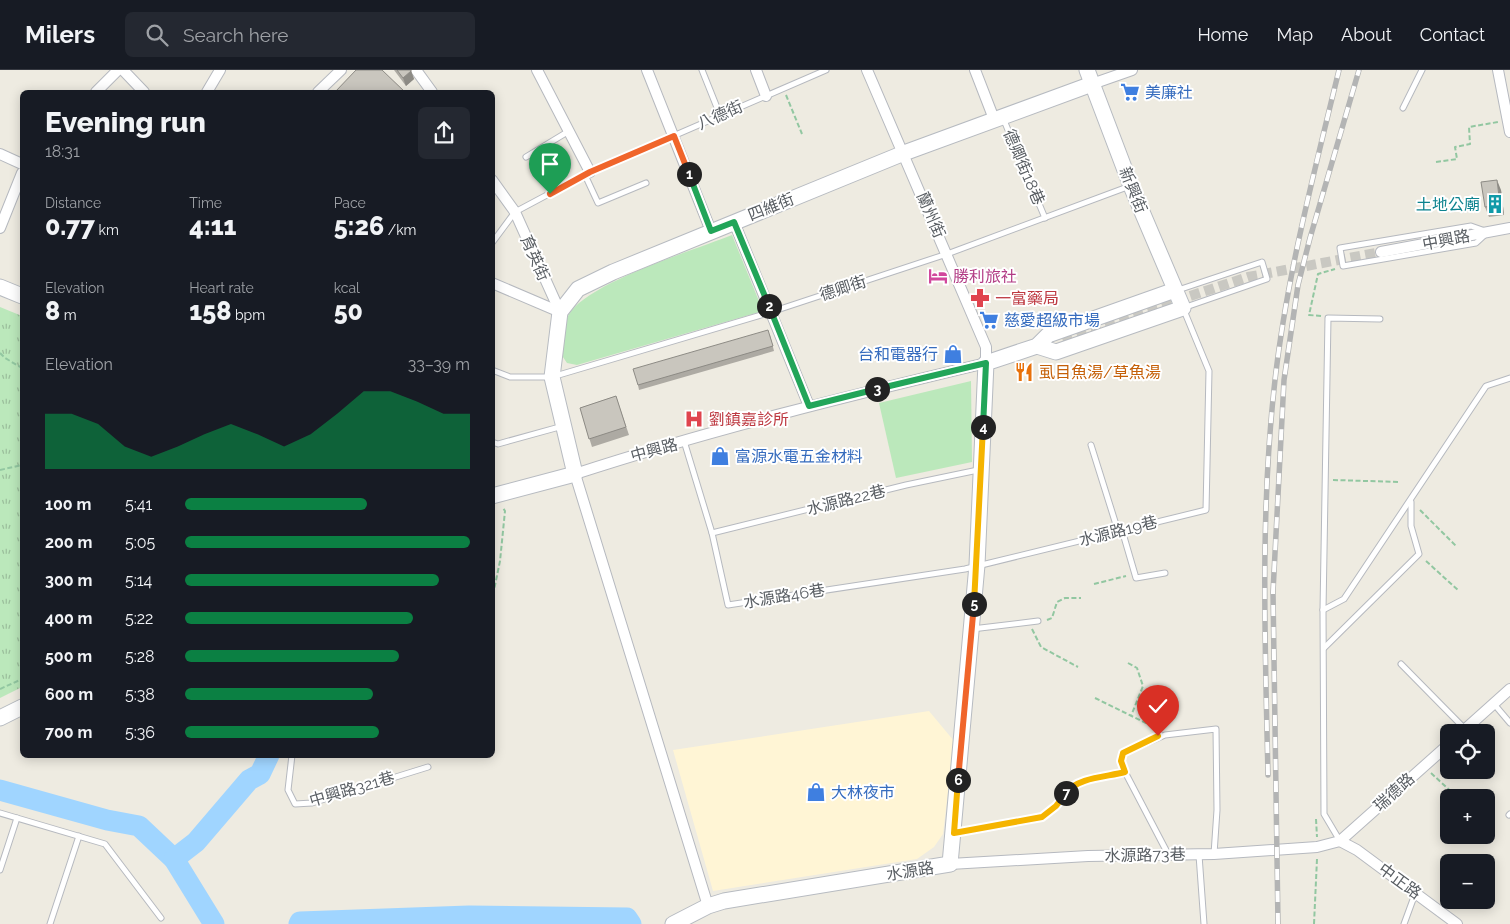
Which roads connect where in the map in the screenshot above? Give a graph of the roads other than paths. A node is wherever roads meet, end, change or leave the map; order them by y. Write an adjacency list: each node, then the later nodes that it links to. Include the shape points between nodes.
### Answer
1 (118, 70): 17 (street)
2 (122, 70): 18 (street)
3 (220, 70): 19 (street)
4 (341, 70): 20 (street)
5 (416, 70): 21 (street)
6 (537, 70): 26 (street)
7 (647, 70): 28 (street)
8 (702, 70): 24 (lane)
9 (756, 70): 22 (street)
10 (826, 70): 22 (lane, 八德街)
11 (868, 70): 29 (street, 蘭州街)
12 (975, 70): 25 (street)
13 (1132, 70): 16 (street)
14 (1422, 70): 23 (lane)
15 (1498, 70): 27 (street)
16 (1090, 77): 25 (street, 四維街); 37 (street, 新興街)
17 (98, 90)
18 (142, 90)
19 (208, 90)
20 (320, 90)
21 (431, 90)
22 (766, 96): 24 (lane, 八德街)
23 (1403, 108)
24 (720, 115): 28 (lane, 八德街)
25 (998, 117): 29 (street, 四維街); 39 (lane, 德卿街18巷)
26 (569, 131): 31 (lane); 33 (street)
27 (1510, 132)
28 (674, 136): 33 (lane, 八德街); 43 (street)
29 (904, 153): 40 (street, 四維街); 47 (street, 蘭州街)
30 (0, 154): 32 (street)
31 (526, 157)
32 (20, 163)
33 (588, 174): 35 (lane, via 598,203); 38 (lane, 八德街)
34 (20, 178): 41 (street)
35 (646, 183)
36 (495, 184): 38 (street, 育英街)
37 (1131, 186): 39 (lane, 德卿街); 50 (street, 新興街)
38 (515, 212): 45 (lane, 八德街); 53 (street, 育英街)
39 (1045, 218): 47 (lane, 德卿街)
40 (734, 222): 43 (street, 四維街); 54 (street)
41 (0, 228)
42 (1510, 228): 44 (street, 中興路)
43 (711, 231): 53 (street, 四維街, via 578,289)
44 (1488, 232): 44 (lane, via 1476,243 1343,266 1340,248 1471,226); 46 (street, 中興路)
45 (495, 239)
46 (1381, 252)
47 (947, 254): 54 (lane, 德卿街); 57 (street, 蘭州街, via 986,348)
48 (495, 284): 53 (street)
49 (0, 287): 51 (street)
50 (1175, 290): 52 (street, 新興街); 52 (lane, via 1262,262 1267,279); 56 (street, via 1048,335)
51 (20, 295)
52 (1183, 308): 56 (street, via 1056,352); 70 (lane, 水源路19巷, via 1210,371 1206,510)
53 (560, 312): 59 (street)
54 (771, 312): 59 (lane, 德卿街); 61 (street)
55 (1380, 319): 74 (lane, via 1328,318)
56 (1042, 344): 57 (street, 中興路)
57 (986, 363): 61 (street, 中興路); 66 (street, 水源路)
58 (495, 371): 59 (lane, 德卿街, via 510,377)
59 (552, 377): 62 (street)
60 (1510, 378): 69 (lane, via 1486,386)
61 (809, 406): 63 (street, 中興路)
62 (563, 426): 64 (lane); 67 (street)
63 (684, 441): 67 (street, 中興路); 71 (lane, 水源路46巷)
64 (495, 443)
65 (1091, 445): 70 (lane)
66 (981, 470): 71 (lane, 水源路22巷); 72 (street, 水源路)
67 (575, 474): 68 (street, 中興路); 101 (street)
68 (495, 495)
69 (1411, 501): 74 (lane, via 1344,599); 77 (lane, via 1411,526 1418,554)
70 (1120, 531): 72 (lane, 水源路19巷); 73 (lane, via 1136,578)
71 (712, 532): 72 (lane, 水源路46巷, via 728,605)
72 (977, 565): 76 (street, 水源路)
73 (1165, 573)
74 (1323, 610): 77 (lane)
75 (1038, 621): 76 (lane)
76 (971, 630): 92 (street, 水源路)
77 (1324, 648): 94 (lane, via 1324,814)
78 (1401, 664): 84 (lane)
79 (1510, 689): 80 (street)
80 (1494, 704): 83 (lane); 85 (street)
81 (20, 707): 82 (street)
82 (0, 718)
83 (1510, 723)
84 (1457, 724)
85 (1472, 724)
86 (1440, 752): 94 (street, 瑞德路)
87 (292, 758): 88 (lane, 中興路321巷, via 288,790 295,804 312,803)
88 (428, 766)
89 (1125, 772): 92 (lane, via 1087,780 1069,788 1056,806 1042,817); 95 (lane); 97 (lane, via 1121,761 1123,753 1158,736 1216,729)
90 (0, 813): 91 (lane)
91 (17, 818): 93 (lane); 99 (lane)
92 (954, 833): 98 (street, 水源路)
93 (79, 836): 102 (lane, via 105,844); 103 (lane)
94 (1340, 840): 97 (street, 水源路73巷, via 1317,847); 100 (street, 中正路)
95 (1169, 854): 96 (street, 水源路73巷); 98 (street, 水源路73巷)
96 (1198, 854): 97 (street, 水源路73巷); 105 (lane)
97 (1214, 854)
98 (950, 864): 101 (street, 水源路)
99 (0, 870)
100 (1416, 892): 106 (lane); 107 (street, 中正路)
101 (708, 906): 104 (street, 水源路)
102 (161, 918)
103 (50, 924)
104 (673, 924)
105 (1204, 924)
106 (1404, 924)
107 (1458, 924)

